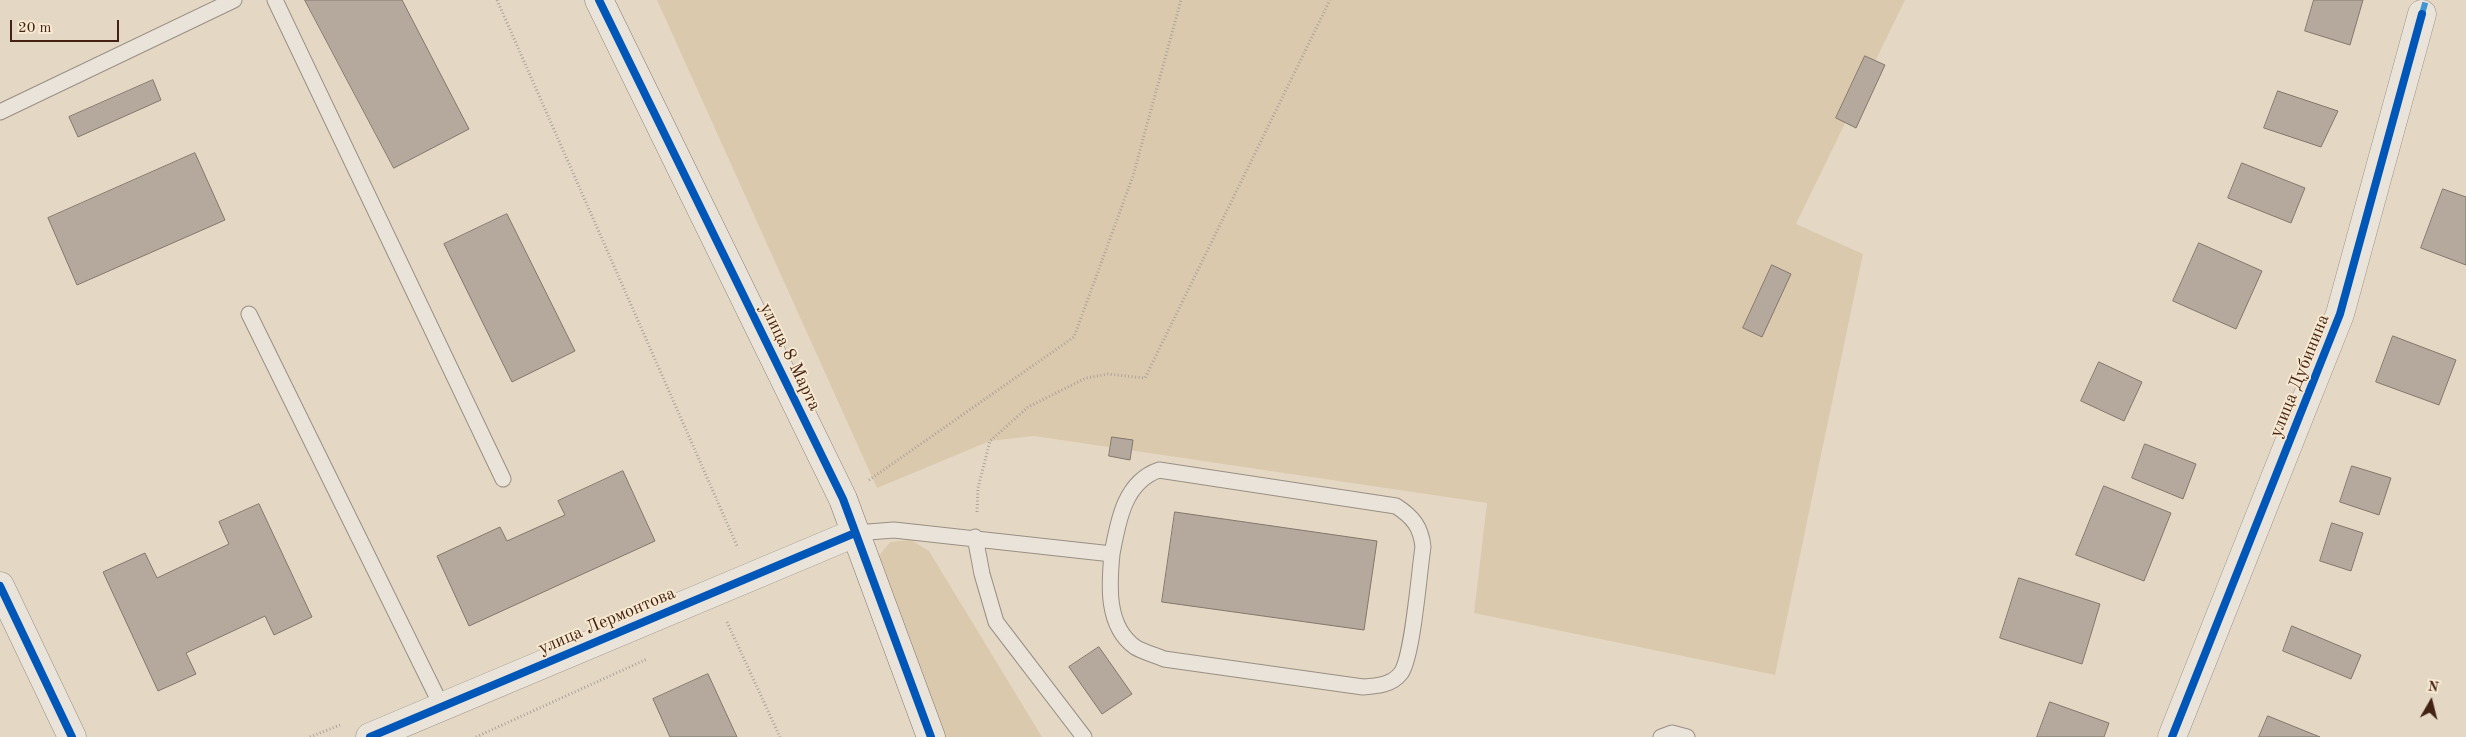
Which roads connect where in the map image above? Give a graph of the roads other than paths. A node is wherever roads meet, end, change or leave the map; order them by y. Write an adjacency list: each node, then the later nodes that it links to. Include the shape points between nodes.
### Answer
1 (234, 0): 5 (lane)
2 (275, 0): 7 (lane)
3 (599, 0): 8 (street, улица 8 Марта, via 843,499)
4 (2422, 14): 19 (street, улица Дубинина, via 2340,314)
5 (0, 112)
6 (249, 314): 12 (lane)
7 (503, 479)
8 (855, 533): 9 (lane, via 894,530); 12 (street, улица Лермонтова); 15 (street, улица 8 Марта)
9 (976, 537): 10 (lane); 16 (lane, via 982,574 996,622)
10 (1112, 554): 10 (lane, via 1110,582 1117,626 1135,647 1164,659 1363,687 1385,685 1401,673 1408,656 1423,547 1421,532 1412,516 1396,506 1159,470 1146,474 1121,510)
11 (0, 586): 13 (street)
12 (442, 707): 14 (street, улица Лермонтова)
13 (72, 737)
14 (370, 737)
15 (931, 737)
16 (1084, 737)
17 (1661, 737): 18 (lane, via 1672,733)
18 (1687, 737)
19 (2172, 737)

